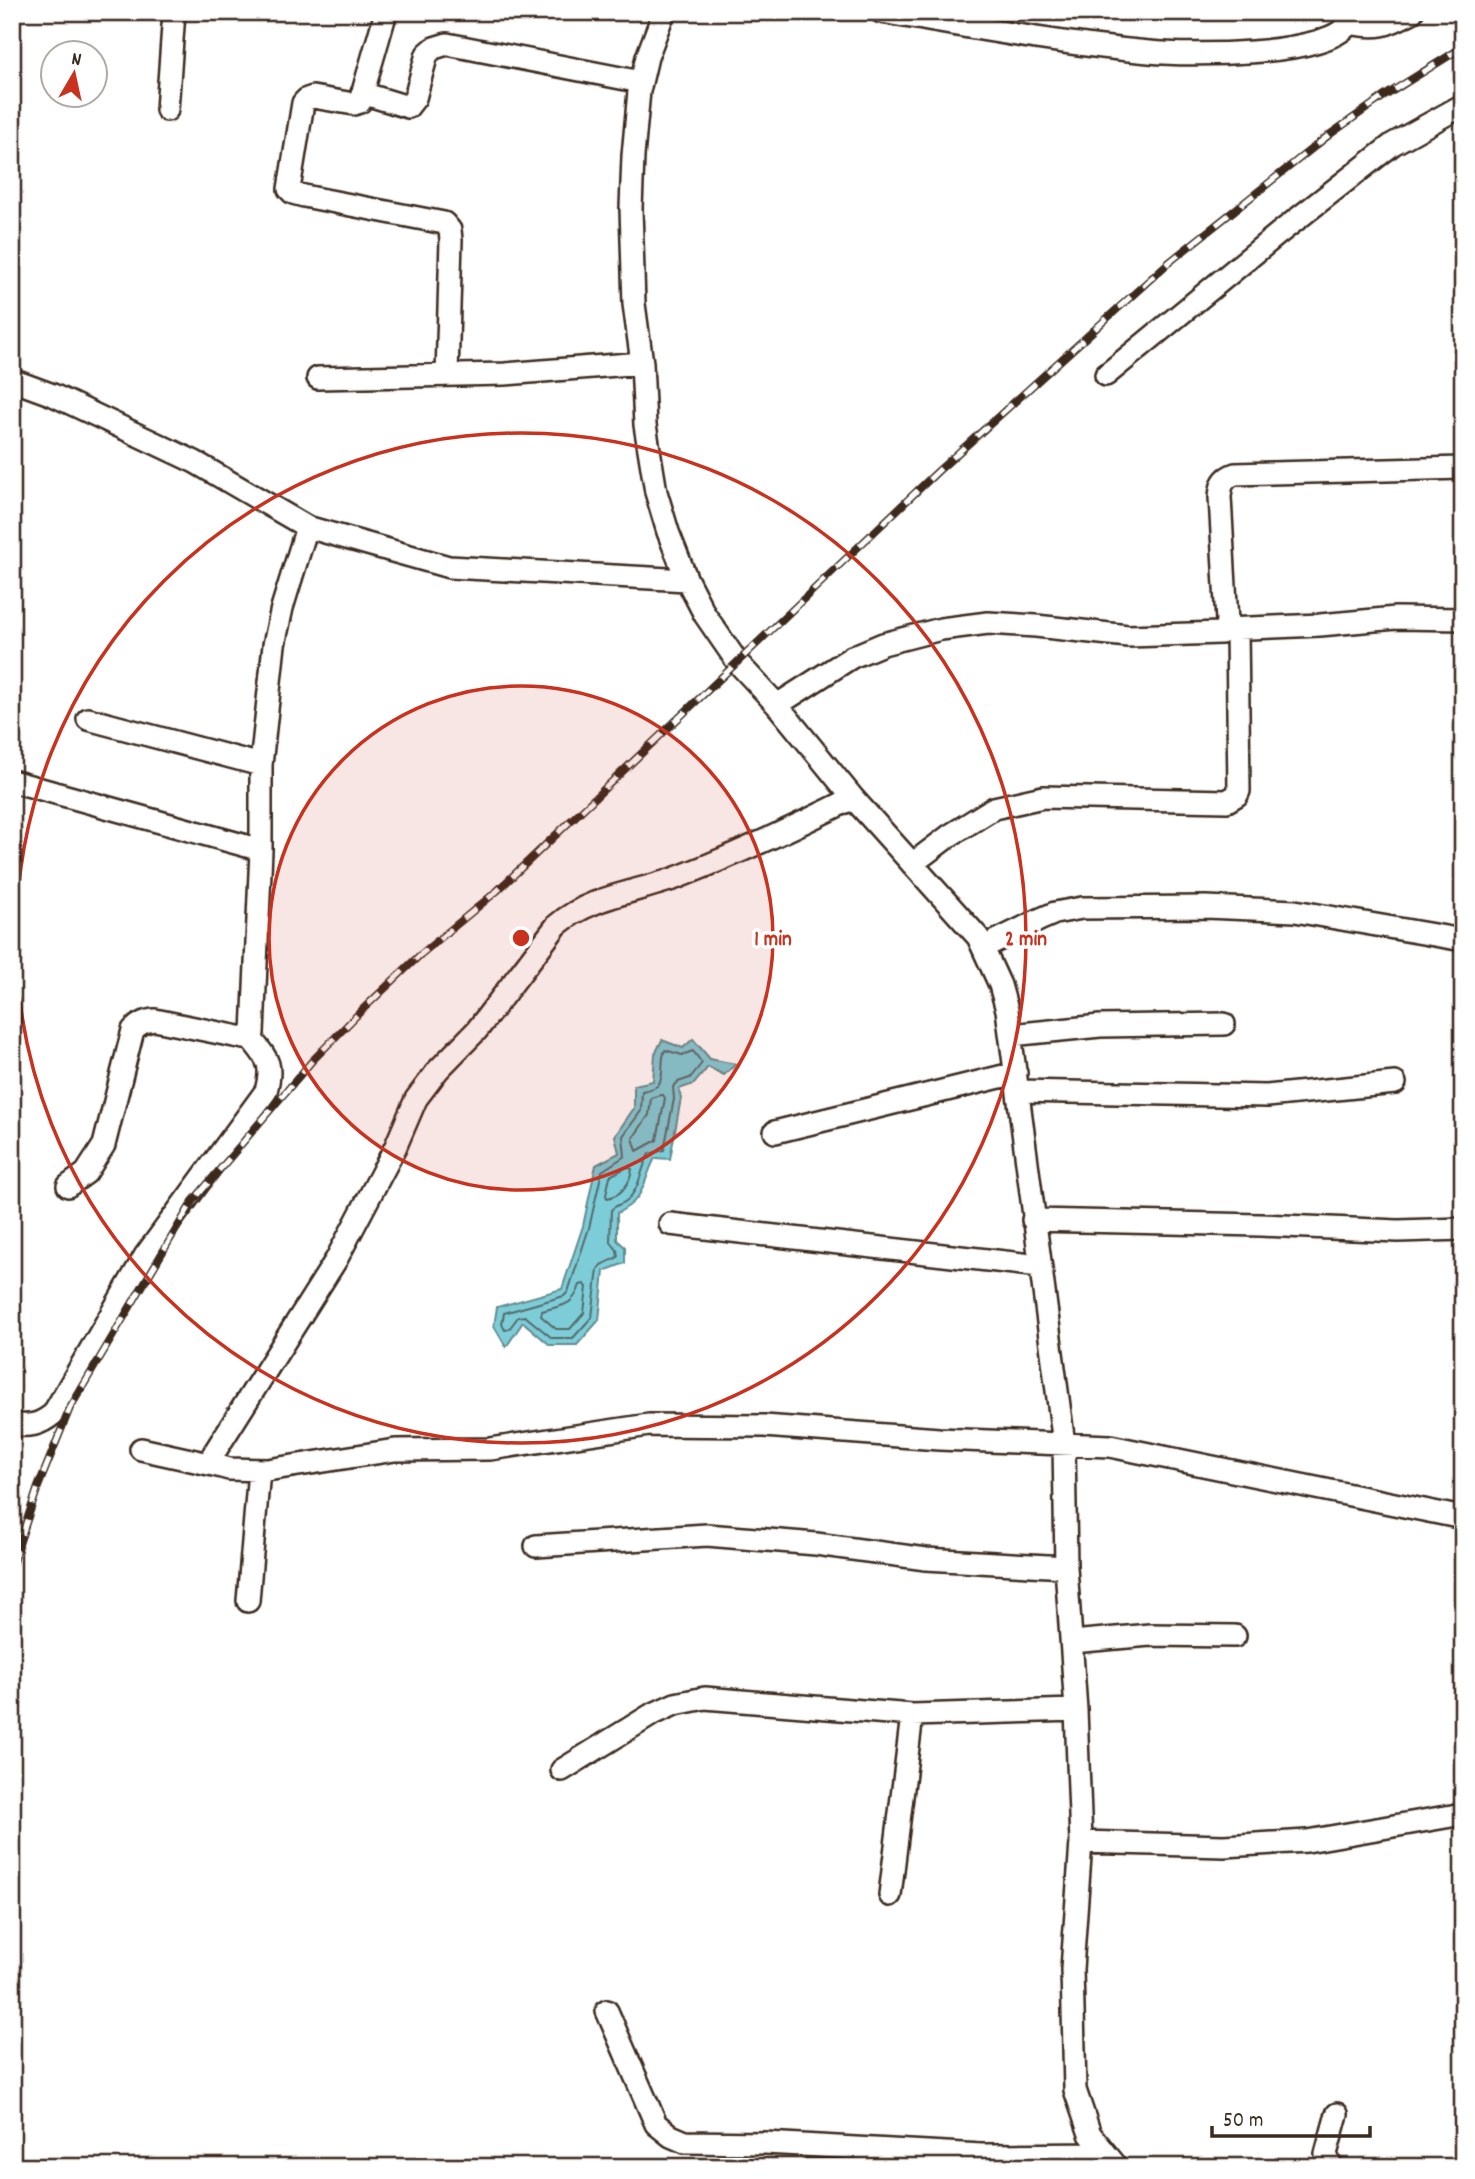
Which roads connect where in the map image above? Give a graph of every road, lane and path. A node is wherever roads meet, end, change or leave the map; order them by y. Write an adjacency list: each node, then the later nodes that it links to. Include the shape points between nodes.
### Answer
1 (174, 12): 10 (street)
2 (386, 12): 8 (street)
3 (664, 12): 7 (street)
4 (881, 12): 6 (street, via 1037,39 1189,54 1305,47 1339,32)
5 (1412, 12): 6 (street, via 1384,27 1370,27)
6 (1350, 17)
7 (641, 82): 8 (street, via 447,44 427,54 415,98 408,107); 11 (street, via 631,208 634,304)
8 (362, 93): 12 (street, via 360,102 354,104 313,97 303,103 289,188 304,196 444,223 450,230)
9 (1463, 105): 13 (street, via 1393,144)
10 (167, 110)
11 (642, 363): 12 (street); 18 (street, via 645,425 656,492)
12 (447, 375): 14 (street)
13 (1106, 375)
14 (318, 377)
15 (12, 380): 17 (street, via 195,462)
16 (1463, 468): 20 (street, via 1227,477 1220,497)
17 (307, 527): 18 (street, via 449,567); 23 (street, via 274,645)
18 (687, 580): 21 (street, via 738,663)
19 (1463, 619): 20 (street, via 1396,618)
20 (1231, 629): 21 (street, via 1217,635 1128,636 988,623 940,629 852,657); 27 (street, via 1239,790 1233,799 1043,797 994,808)
21 (776, 705): 25 (street)
22 (88, 719): 23 (street)
23 (261, 765): 26 (street)
24 (12, 780): 26 (street)
25 (853, 798): 27 (street); 44 (street, via 701,868 597,901 557,925 477,1030 416,1099 336,1260 214,1452)
26 (261, 850): 32 (street)
27 (912, 864): 29 (street)
28 (1463, 940): 29 (street, via 1295,911 1082,908 1041,919)
29 (984, 947): 31 (street, via 1000,985)
30 (1224, 1024): 31 (street, via 1100,1026)
31 (1011, 1035): 33 (street)
32 (249, 1036): 36 (street, via 165,1021 139,1024 133,1030 104,1145 86,1173); 41 (street, via 270,1066 265,1091 145,1256 53,1413 43,1422)
33 (1017, 1082): 34 (street, via 1267,1096); 35 (street); 37 (street)
34 (1395, 1083)
35 (775, 1132)
36 (68, 1186)
37 (1033, 1220): 39 (street); 40 (street)
38 (670, 1224): 40 (street)
39 (1463, 1229)
40 (1040, 1266): 42 (street)
41 (12, 1424)
42 (1064, 1444): 45 (street, via 764,1426 649,1425 511,1446 395,1450); 46 (street, via 1134,1450); 48 (street)
43 (141, 1449): 44 (street)
44 (218, 1466): 45 (street)
45 (259, 1470): 49 (street)
46 (1463, 1518)
47 (536, 1546): 48 (street, via 707,1535 926,1559)
48 (1066, 1567): 51 (street)
49 (248, 1601)
50 (1235, 1636): 51 (street, via 1150,1635)
51 (1072, 1642): 52 (street)
52 (1076, 1710): 53 (street); 56 (street)
53 (912, 1714): 54 (street, via 705,1698 651,1715); 57 (street)
54 (562, 1770)
55 (1463, 1814): 56 (street, via 1307,1841 1224,1846)
56 (1081, 1842): 60 (street, via 1072,1969 1075,2090 1090,2134)
57 (890, 1895)
58 (607, 2011): 60 (street, via 656,2124 685,2142)
59 (1337, 2114): 61 (street, via 1326,2154)
60 (1112, 2160)
61 (1331, 2167)

